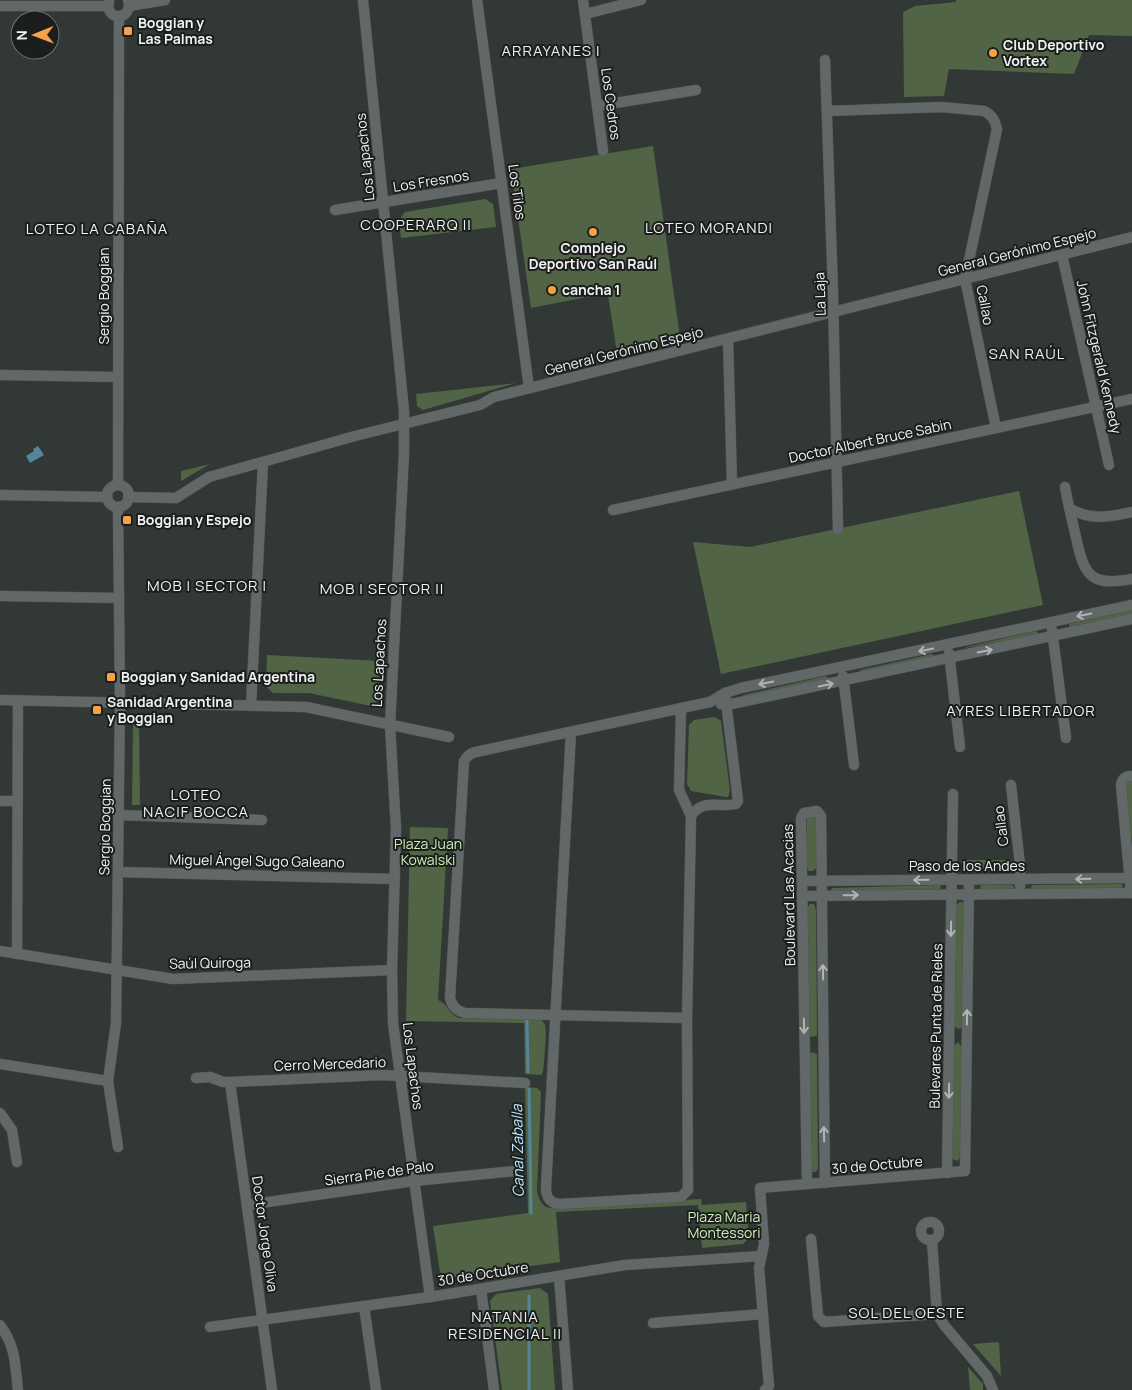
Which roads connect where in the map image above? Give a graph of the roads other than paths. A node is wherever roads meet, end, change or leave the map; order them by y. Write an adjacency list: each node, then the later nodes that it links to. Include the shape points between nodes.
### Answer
1 (165, 0): 7 (street)
2 (364, 0): 17 (street, Los Lapachos)
3 (477, 0): 16 (street, Los Tilos)
4 (583, 0): 9 (street, Los Cedros)
5 (641, 0): 9 (street)
6 (108, 3): 8 (street); 10 (street, via 111,14)
7 (129, 3): 10 (street, via 127,12)
8 (0, 6)
9 (585, 14): 13 (street, Los Cedros)
10 (119, 16): 25 (street, Sergio Boggian)
11 (825, 60): 14 (street, La Laja)
12 (696, 90): 13 (street)
13 (597, 106): 15 (street, Los Cedros)
14 (827, 111): 21 (street, Callao, via 941,107 984,111 993,117 997,129); 22 (street, La Laja)
15 (603, 151)
16 (502, 183): 17 (street, Los Fresnos); 26 (street, Los Tilos)
17 (383, 203): 18 (street, Los Fresnos); 29 (street, Los Lapachos)
18 (335, 210)
19 (1132, 237): 20 (street, General Gerónimo Espejo)
20 (1062, 255): 21 (street, General Gerónimo Espejo); 28 (street, John Fitzgerald Kennedy)
21 (965, 279): 22 (street, General Gerónimo Espejo); 30 (street, Callao)
22 (834, 313): 23 (street, General Gerónimo Espejo); 32 (street, La Laja)
23 (728, 339): 26 (street, General Gerónimo Espejo); 34 (street)
24 (0, 375): 25 (street)
25 (118, 377): 35 (street, Sergio Boggian)
26 (529, 388): 29 (street, General Gerónimo Espejo, via 494,397 480,405)
27 (1132, 399): 28 (street, Doctor Albert Bruce Sabin)
28 (1096, 407): 30 (street, Doctor Albert Bruce Sabin); 33 (street, John Fitzgerald Kennedy)
29 (404, 424): 31 (street, General Gerónimo Espejo); 64 (street, Los Lapachos)
30 (996, 428): 32 (street, Doctor Albert Bruce Sabin)
31 (263, 462): 39 (street, General Gerónimo Espejo, via 209,478 176,498); 62 (street)
32 (837, 462): 34 (street, Doctor Albert Bruce Sabin); 44 (street, La Laja)
33 (1109, 465)
34 (732, 484): 42 (street, Doctor Albert Bruce Sabin)
35 (118, 485): 38 (street, via 110,488); 39 (street, via 126,489)
36 (1065, 487): 41 (street)
37 (0, 495): 38 (street)
38 (107, 496): 40 (street, via 111,504)
39 (128, 497): 40 (street, via 124,505)
40 (118, 507): 47 (street, Sergio Boggian)
41 (1069, 508): 43 (street, via 1097,518); 45 (street, via 1081,561 1089,574 1107,582)
42 (614, 510)
43 (1132, 512)
44 (838, 529)
45 (1132, 579)
46 (0, 596): 47 (street)
47 (119, 598): 59 (street, Sergio Boggian)
48 (1132, 605): 50 (street, one-way to 50)
49 (1132, 619): 51 (street)
50 (1051, 622): 51 (street); 52 (street)
51 (1053, 636): 53 (street, one-way to 51); 67 (street)
52 (948, 645): 53 (street); 54 (street, one-way to 54)
53 (949, 659): 55 (street); 68 (street)
54 (842, 667): 55 (street); 56 (street, one-way to 56)
55 (844, 682): 61 (street, one-way to 55); 69 (street)
56 (725, 693): 60 (street); 61 (street)
57 (0, 700): 58 (street)
58 (18, 701): 59 (street); 74 (street)
59 (120, 702): 62 (street); 75 (street, Sergio Boggian)
60 (710, 702): 61 (street); 63 (street)
61 (727, 705): 76 (street, via 738,801 731,805 704,805)
62 (251, 706): 64 (street, via 306,707)
63 (681, 708): 65 (street); 76 (street, via 679,790)
64 (390, 725): 66 (street); 80 (street, Los Lapachos, via 396,829)
65 (571, 732): 96 (street); 96 (street, via 470,753 464,761 450,998 461,1012)
66 (450, 737)
67 (1066, 738)
68 (960, 747)
69 (854, 765)
70 (1132, 776): 79 (street, via 1125,777 1120,785)
71 (1010, 785): 83 (street, Callao)
72 (953, 794): 81 (street, Bulevares Punta de Rieles)
73 (0, 801): 74 (street)
74 (17, 801): 93 (street)
75 (118, 815): 77 (street); 78 (street, Sergio Boggian)
76 (691, 816): 97 (street)
77 (262, 820)
78 (118, 872): 80 (street, Miguel Ángel Sugo Galeano); 94 (street, Sergio Boggian)
79 (1131, 878): 83 (street, Paso de los Andes, one-way to 83); 89 (street)
80 (395, 879): 95 (street, Los Lapachos)
81 (952, 880): 82 (street, Paso de los Andes); 84 (street, Paso de los Andes, one-way to 84); 86 (street, Bulevares Punta de Rieles)
82 (969, 880): 83 (street, Paso de los Andes); 87 (street)
83 (1020, 880): 88 (street, Callao)
84 (822, 881): 85 (street, Paso de los Andes); 85 (street, Boulevard Las Acacias, via 821,816 814,810 804,813 801,818); 91 (street, Boulevard Las Acacias)
85 (802, 882): 90 (street, Boulevard Las Acacias)
86 (952, 894): 87 (street, Paso de los Andes); 91 (street, Paso de los Andes, one-way to 86); 99 (street, Bulevares Punta de Rieles, one-way to 99)
87 (969, 894): 88 (street, Paso de los Andes); 98 (street, one-way to 87)
88 (1021, 894): 89 (street, Paso de los Andes)
89 (1132, 894)
90 (802, 896): 91 (street, Paso de los Andes); 101 (street, Boulevard Las Acacias, one-way to 101)
91 (822, 896): 100 (street, Boulevard Las Acacias, one-way to 91)
92 (0, 952): 93 (street, Saúl Quiroga)
93 (16, 954): 94 (street, Saúl Quiroga)
94 (117, 970): 95 (street, Saúl Quiroga, via 174,979); 105 (street, Sergio Boggian, via 116,1023)
95 (392, 970): 103 (street, Los Lapachos, via 393,1023)
96 (556, 1015): 97 (street); 97 (street, via 546,1187 550,1201 560,1204 681,1197 687,1193)
97 (687, 1018)
98 (967, 1037): 99 (street); 112 (street, 30 de Octubre, via 966,1171)
99 (949, 1038): 112 (street, Bulevares Punta de Rieles, one-way to 112)
100 (823, 1043): 101 (street); 114 (street, Boulevard Las Acacias, one-way to 100)
101 (805, 1044): 115 (street, Boulevard Las Acacias)
102 (0, 1064): 105 (street)
103 (400, 1076): 106 (street, Cerro Mercedario, via 382,1074); 107 (street, Cerro Mercedario); 113 (street, Los Lapachos)
104 (196, 1078): 106 (street, Cerro Mercedario, via 210,1077)
105 (108, 1080): 109 (street, Sergio Boggian)
106 (230, 1082): 116 (street, Doctor Jorge Oliva)
107 (525, 1083)
108 (0, 1113): 110 (street, via 12,1130)
109 (118, 1147)
110 (17, 1162)
111 (515, 1171): 113 (street, Sierra Pie de Palo)
112 (948, 1173): 114 (street, 30 de Octubre)
113 (414, 1181): 116 (street, Sierra Pie de Palo); 122 (street, Los Lapachos)
114 (825, 1183): 115 (street, 30 de Octubre)
115 (807, 1184): 119 (street, 30 de Octubre, via 760,1188 764,1244)
116 (247, 1205): 126 (street, Doctor Jorge Oliva)
117 (811, 1239): 125 (street, via 818,1316 824,1322)
118 (932, 1240): 125 (street)
119 (761, 1256): 120 (street, 30 de Octubre, via 625,1265); 124 (street)
120 (560, 1276): 121 (street, 30 de Octubre); 134 (street)
121 (481, 1289): 122 (street, 30 de Octubre); 133 (street)
122 (430, 1297): 123 (street, 30 de Octubre)
123 (364, 1306): 126 (street, 30 de Octubre); 132 (street)
124 (763, 1314): 127 (street); 135 (street, via 769,1386)
125 (937, 1314): 136 (street, via 987,1376)
126 (262, 1319): 129 (street, 30 de Octubre); 131 (street, Doctor Jorge Oliva)
127 (653, 1323)
128 (0, 1325): 130 (street, via 13,1350)
129 (210, 1326)
130 (18, 1390)
131 (272, 1390)
132 (376, 1390)
133 (494, 1390)
134 (568, 1390)
135 (765, 1390)
136 (993, 1390)

